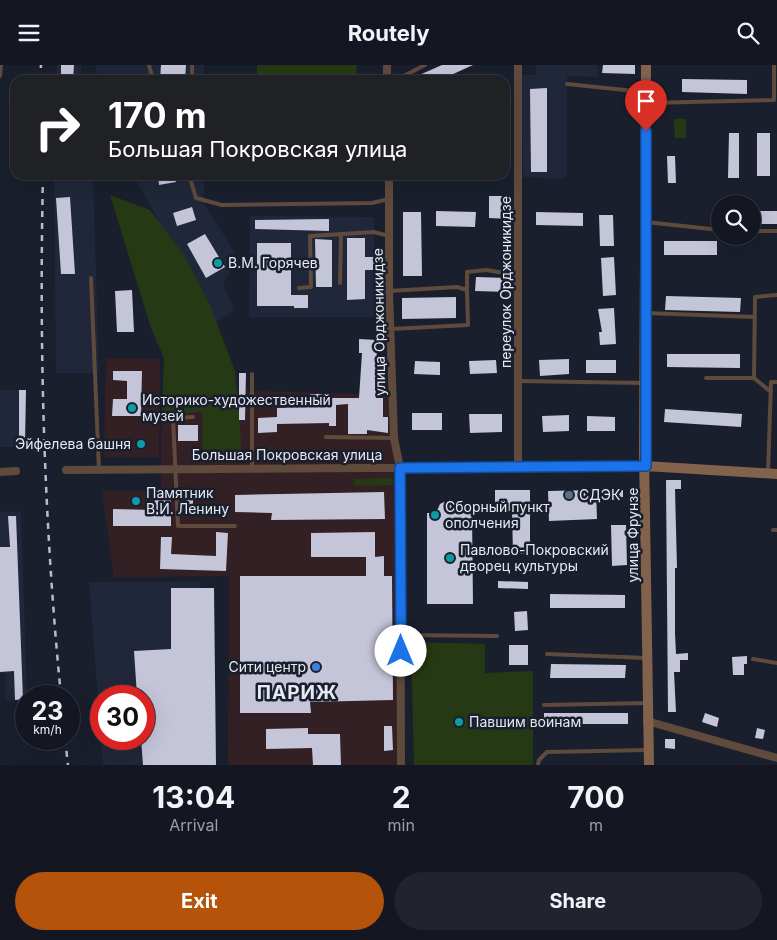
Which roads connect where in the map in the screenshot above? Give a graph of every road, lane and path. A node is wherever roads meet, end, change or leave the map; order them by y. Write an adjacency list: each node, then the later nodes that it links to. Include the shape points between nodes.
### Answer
1 (1, 65): 7 (lane)
2 (425, 65): 6 (lane)
3 (518, 65): 19 (street, переулок Орджоникидзе)
4 (646, 65): 9 (main road, улица Фрунзе)
5 (774, 65): 9 (lane, via 774,100)
6 (406, 75)
7 (0, 76)
8 (567, 84): 9 (lane)
9 (646, 97): 13 (main road, улица Фрунзе)
10 (191, 180): 12 (lane, via 196,198 222,205 372,203)
11 (389, 180): 12 (street, улица Орджоникидзе)
12 (389, 199): 18 (street, улица Орджоникидзе)
13 (646, 222): 14 (lane); 26 (main road, улица Фрунзе)
14 (711, 229)
15 (761, 231): 16 (lane)
16 (777, 231)
17 (341, 234): 18 (lane, via 374,232); 21 (lane); 22 (lane, via 310,236 311,287)
18 (389, 236): 24 (street, улица Орджоникидзе)
19 (518, 275): 23 (lane, via 467,272); 32 (street, переулок Орджоникидзе)
20 (91, 278): 46 (lane)
21 (340, 283)
22 (299, 288)
23 (467, 290): 24 (lane, via 457,287); 28 (lane, via 468,325)
24 (389, 291): 28 (street, улица Орджоникидзе)
25 (777, 295): 27 (lane, via 755,297)
26 (646, 313): 27 (lane); 34 (main road, улица Фрунзе)
27 (755, 317): 31 (lane)
28 (391, 329): 38 (street, улица Орджоникидзе)
29 (252, 374): 42 (lane)
30 (706, 378): 31 (lane)
31 (754, 378): 35 (lane)
32 (518, 381): 34 (lane); 41 (street, переулок Орджоникидзе)
33 (777, 381): 35 (lane, via 771,382)
34 (644, 383): 39 (main road, улица Фрунзе)
35 (771, 392): 48 (lane)
36 (193, 417): 44 (lane, via 173,418)
37 (326, 437): 38 (lane)
38 (394, 438): 40 (street, улица Орджоникидзе)
39 (646, 466): 41 (street, Большая Покровская улица); 48 (main road, Большая Покровская улица); 53 (main road, улица Фрунзе)
40 (400, 468): 41 (street, Большая Покровская улица); 42 (street, Большая Покровская улица); 50 (street, улица Орджоникидзе)
41 (518, 468)
42 (249, 469): 44 (street, Большая Покровская улица)
43 (66, 470): 46 (street, Большая Покровская улица)
44 (174, 470): 46 (street, Большая Покровская улица); 49 (lane, via 178,526)
45 (16, 471): 47 (street)
46 (98, 471)
47 (0, 472)
48 (773, 473)
49 (235, 526)
50 (401, 635): 51 (lane); 61 (street, улица Орджоникидзе)
51 (497, 636)
52 (547, 654): 53 (lane)
53 (647, 658): 56 (main road, улица Фрунзе)
54 (753, 659): 55 (lane)
55 (777, 663)
56 (647, 703): 57 (lane); 58 (main road, улица Фрунзе)
57 (544, 705)
58 (648, 721): 59 (main road, улица Фрунзе); 60 (street)
59 (649, 750): 62 (lane, via 547,752); 63 (main road, улица Фрунзе)
60 (777, 758)
61 (401, 765)
62 (538, 765)
63 (649, 765)

